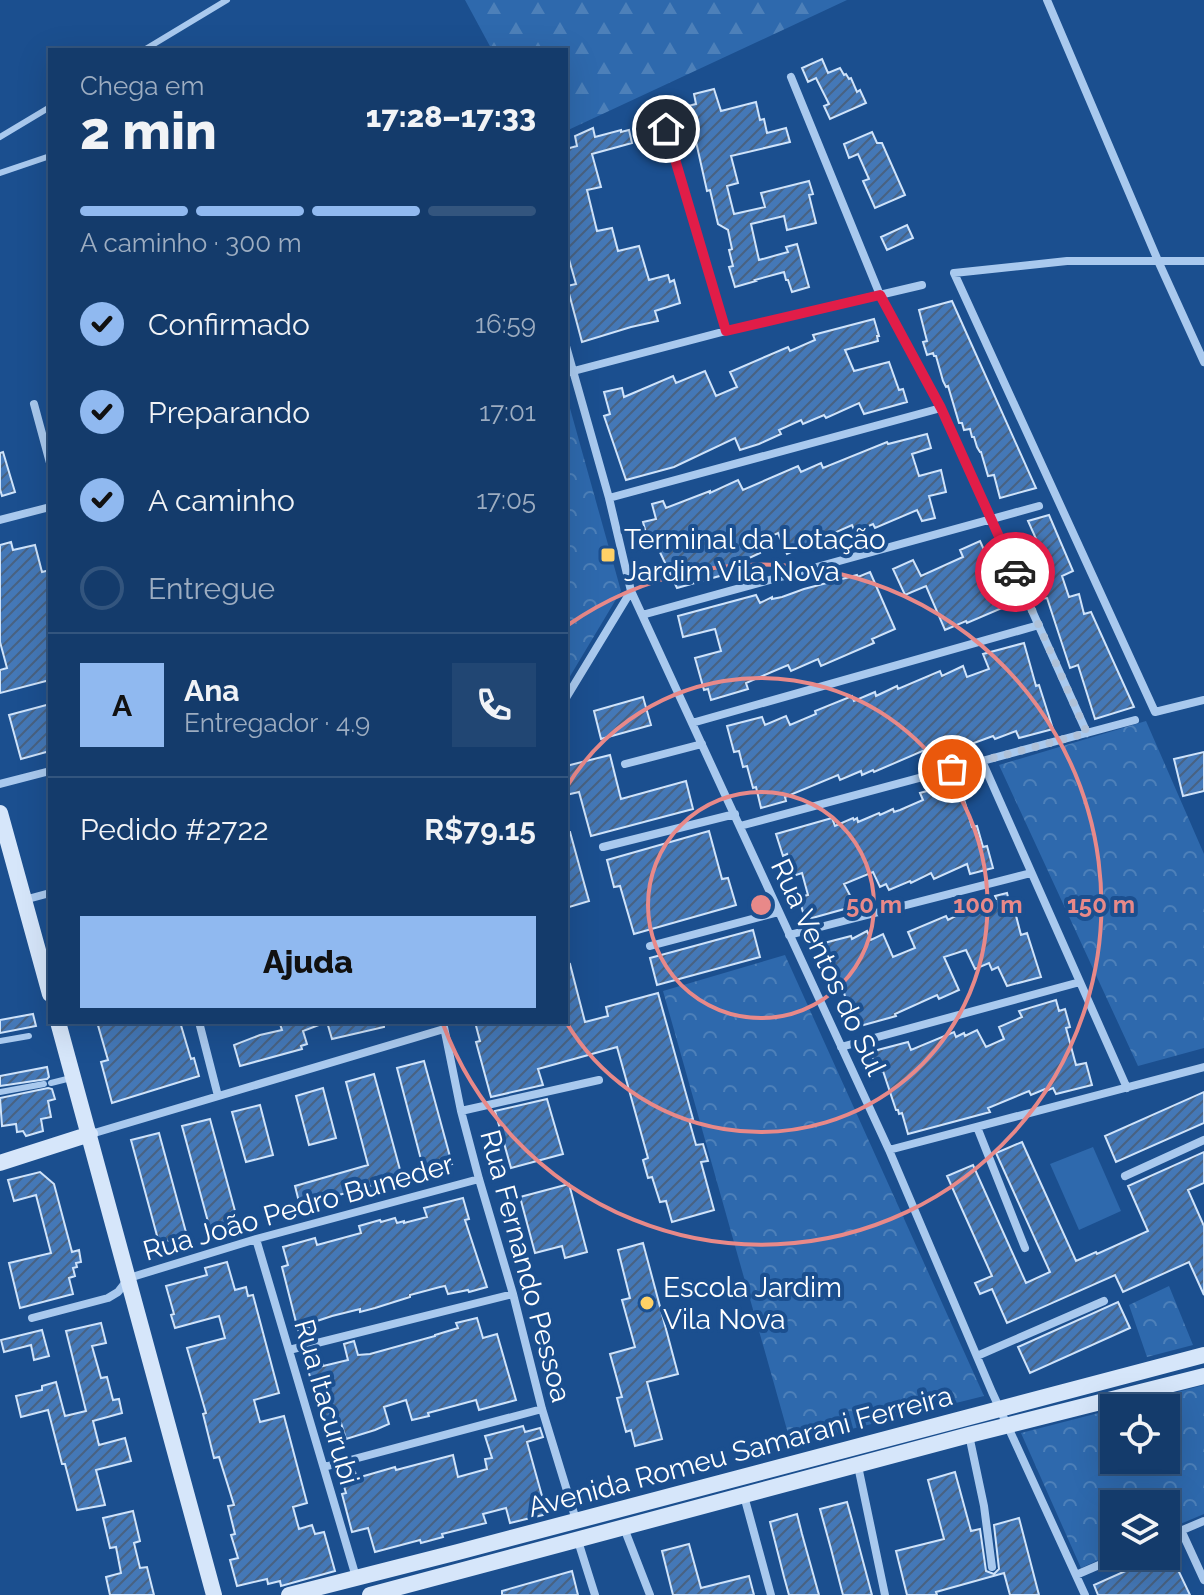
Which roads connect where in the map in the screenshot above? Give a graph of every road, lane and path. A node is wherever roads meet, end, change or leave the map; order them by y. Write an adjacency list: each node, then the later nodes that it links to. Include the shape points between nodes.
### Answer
1 (227, 0): 3 (lane)
2 (1047, 0): 11 (street)
3 (147, 48)
4 (791, 77): 13 (street)
5 (48, 108): 7 (lane)
6 (666, 129): 14 (street)
7 (0, 137)
8 (48, 157): 9 (lane)
9 (0, 173)
10 (1204, 261): 11 (street)
11 (1159, 263): 15 (street); 29 (street, via 1067,261 954,273 1155,712)
12 (922, 285): 13 (street)
13 (880, 295): 14 (street); 18 (street)
14 (726, 331): 16 (street)
15 (1204, 362)
16 (569, 372): 20 (street, Rua Ventos do Sul)
17 (34, 404): 19 (street)
18 (941, 408): 20 (street); 24 (street)
19 (48, 456)
20 (609, 498): 25 (street, Rua Ventos do Sul)
21 (1039, 506): 24 (street)
22 (48, 508): 23 (street)
23 (0, 520)
24 (991, 520): 26 (street); 27 (street)
25 (631, 591): 26 (street, Rua Ventos do Sul); 28 (street)
26 (642, 615): 31 (street, Rua Ventos do Sul)
27 (1039, 625): 31 (street); 32 (street)
28 (568, 695)
29 (1204, 700)
30 (1135, 720): 32 (street)
31 (692, 723): 33 (street, Rua Ventos do Sul)
32 (1087, 733): 34 (street)
33 (702, 744): 35 (street); 39 (street, Rua Ventos do Sul)
34 (982, 761): 40 (street); 43 (street)
35 (625, 764)
36 (48, 772): 37 (street)
37 (0, 784)
38 (0, 813): 42 (street)
39 (735, 814): 40 (street, Rua Ventos do Sul); 41 (street)
40 (740, 826): 46 (street, Rua Ventos do Sul)
41 (603, 847)
42 (5, 850): 45 (street)
43 (1031, 873): 47 (street); 49 (street)
44 (48, 894): 45 (street)
45 (23, 900): 50 (street)
46 (779, 912): 47 (street, Rua Ventos do Sul); 48 (street)
47 (789, 935): 56 (street, Rua Ventos do Sul)
48 (650, 946)
49 (1080, 982): 56 (street); 60 (street)
50 (48, 987)
51 (59, 1024): 58 (street)
52 (200, 1024): 62 (street)
53 (444, 1026): 62 (street); 63 (street, Rua Fernando Pessoa)
54 (29, 1036): 55 (lane)
55 (0, 1041)
56 (841, 1047): 67 (street, Rua Ventos do Sul)
57 (1204, 1067): 60 (street)
58 (74, 1077): 61 (lane); 65 (street)
59 (599, 1080): 63 (street)
60 (1127, 1088): 64 (street)
61 (0, 1092)
62 (218, 1096): 65 (street)
63 (461, 1111): 70 (street, Rua Fernando Pessoa)
64 (977, 1127): 67 (street); 72 (street)
65 (90, 1134): 68 (street); 73 (street)
66 (1204, 1140): 69 (street)
67 (889, 1150): 79 (street, Rua Ventos do Sul)
68 (0, 1163)
69 (1125, 1176)
70 (479, 1179): 71 (street, Rua João Pedro Buneder); 74 (street, Rua Fernando Pessoa)
71 (256, 1239): 73 (street, Rua João Pedro Buneder); 77 (street, Rua Itacurubi)
72 (1025, 1248)
73 (129, 1278): 76 (street, Rua João Pedro Buneder, via 108,1298); 104 (street)
74 (513, 1294): 77 (street); 81 (street, Rua Fernando Pessoa)
75 (1104, 1301): 79 (street)
76 (32, 1318)
77 (289, 1350): 88 (street, Rua Itacurubi)
78 (1204, 1355): 82 (street, Avenida Romeu Samarani Ferreira)
79 (977, 1356): 82 (street, Rua Ventos do Sul)
80 (1204, 1376): 83 (street, Avenida Romeu Samarani Ferreira)
81 (542, 1409): 88 (street); 92 (street, Rua Fernando Pessoa)
82 (1001, 1409): 83 (street, Rua Ventos do Sul); 85 (street, Avenida Romeu Samarani Ferreira)
83 (1008, 1426): 84 (street, Avenida Romeu Samarani Ferreira); 101 (street, Rua Ventos do Sul)
84 (969, 1435): 86 (street, Avenida Romeu Samarani Ferreira); 99 (street)
85 (879, 1441): 86 (street); 89 (street, Avenida Romeu Samarani Ferreira)
86 (885, 1459): 87 (street, Avenida Romeu Samarani Ferreira)
87 (858, 1466): 90 (street, Avenida Romeu Samarani Ferreira); 110 (street)
88 (324, 1467): 102 (street, Rua Itacurubi)
89 (699, 1488): 91 (street); 92 (street, Avenida Romeu Samarani Ferreira)
90 (744, 1495): 91 (street, Avenida Romeu Samarani Ferreira); 109 (street)
91 (704, 1506): 94 (street, Avenida Romeu Samarani Ferreira)
92 (576, 1520): 97 (street, Avenida Romeu Samarani Ferreira)
93 (1204, 1521): 95 (street)
94 (624, 1527): 96 (street, Avenida Romeu Samarani Ferreira); 108 (street)
95 (1181, 1530): 103 (street)
96 (578, 1541): 100 (street, Avenida Romeu Samarani Ferreira); 107 (street)
97 (458, 1552): 100 (street); 102 (street, Avenida Romeu Samarani Ferreira)
98 (1100, 1565): 101 (street)
99 (992, 1567)
100 (462, 1571): 106 (street, Avenida Romeu Samarani Ferreira)
101 (1076, 1575): 111 (street, Rua Ventos do Sul)
102 (356, 1577): 105 (street, Avenida Romeu Samarani Ferreira)
103 (1204, 1580)
104 (214, 1595)
105 (289, 1595)
106 (370, 1595)
107 (595, 1595)
108 (650, 1595)
109 (771, 1595)
110 (885, 1595)
111 (1085, 1595)

